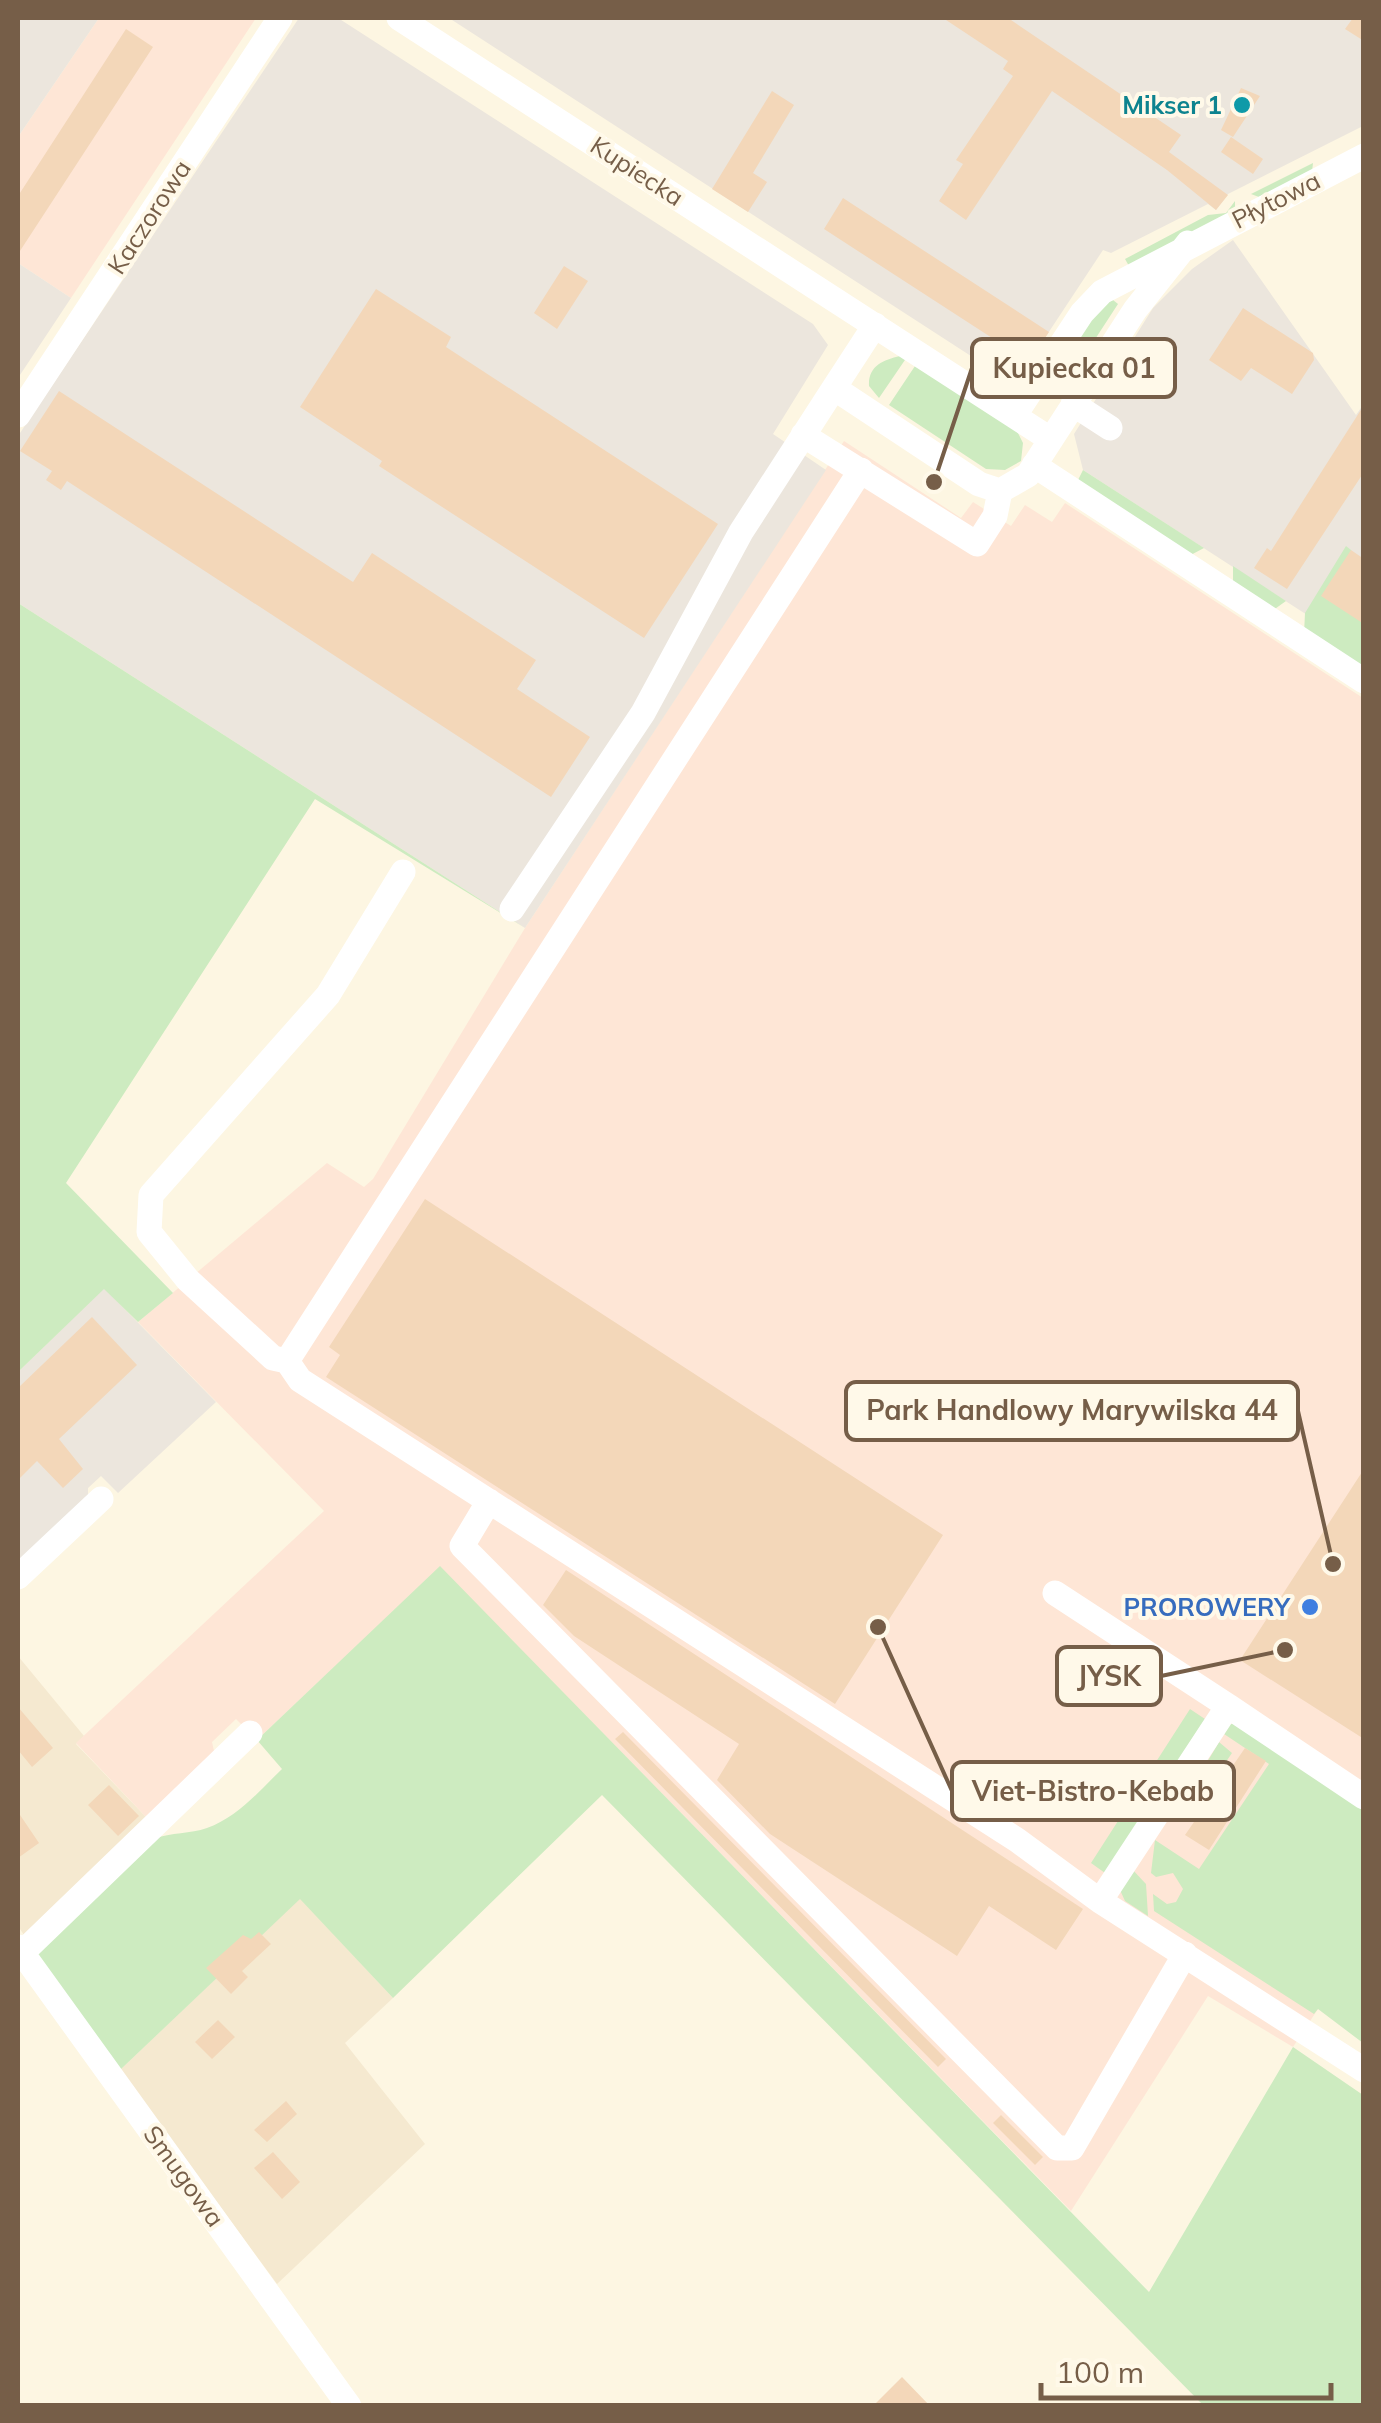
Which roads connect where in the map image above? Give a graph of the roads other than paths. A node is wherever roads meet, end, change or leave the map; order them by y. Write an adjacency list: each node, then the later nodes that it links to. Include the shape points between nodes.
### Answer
1 (280, 18): 10 (street, Kaczorowa)
2 (399, 18): 5 (street, Kupiecka)
3 (1364, 156): 4 (street, Płytowa)
4 (1188, 244): 6 (street, Płytowa, via 1102,292); 8 (street, Płytowa, via 1160,274)
5 (875, 325): 7 (street); 9 (street, Kupiecka)
6 (1040, 377): 8 (street); 9 (street, Płytowa)
7 (834, 388): 12 (street); 16 (street, via 978,484)
8 (1075, 402): 11 (street); 13 (street, Płytowa)
9 (1015, 414): 13 (street, Kupiecka)
10 (18, 415)
11 (1110, 428)
12 (803, 435): 15 (street); 19 (street, via 643,713)
13 (1050, 439): 14 (street)
14 (1034, 465): 16 (street); 17 (street)
15 (861, 470): 16 (street, via 977,544 995,516); 20 (street)
16 (1000, 491)
17 (1364, 681)
18 (403, 872): 20 (street, via 328,995 151,1195 149,1232 178,1268 273,1358)
19 (512, 909)
20 (287, 1361): 22 (street, via 300,1380)
21 (101, 1498): 23 (street)
22 (489, 1501): 28 (street, via 1017,1840); 30 (street, via 462,1546 1057,2148 1072,2148)
23 (18, 1577)
24 (1055, 1594): 25 (street)
25 (1228, 1706): 27 (street); 28 (street)
26 (250, 1733): 29 (street)
27 (1364, 1797)
28 (1100, 1901): 30 (street)
29 (20, 1950): 32 (street, Smugowa)
30 (1186, 1954): 31 (street)
31 (1364, 2070)
32 (350, 2406)

